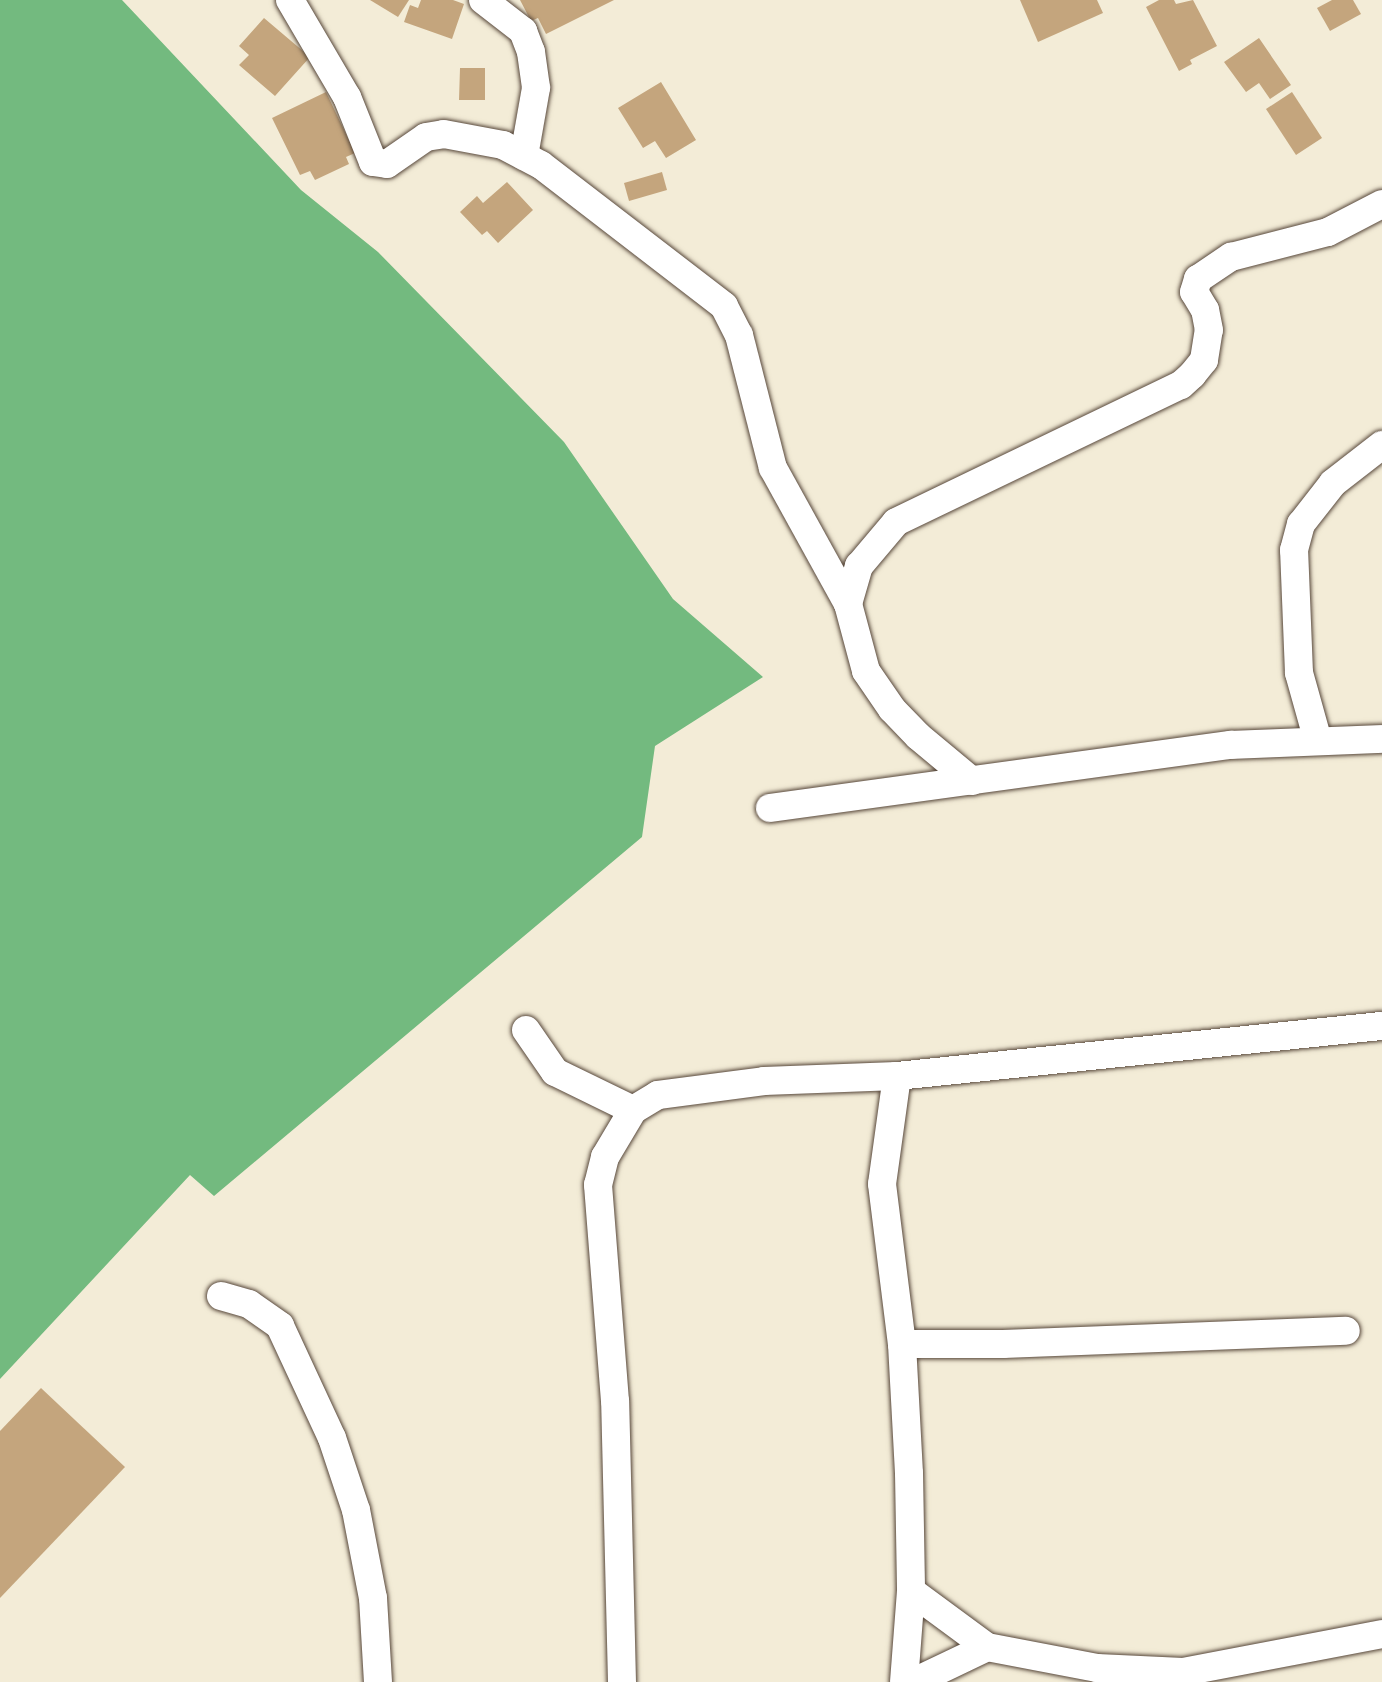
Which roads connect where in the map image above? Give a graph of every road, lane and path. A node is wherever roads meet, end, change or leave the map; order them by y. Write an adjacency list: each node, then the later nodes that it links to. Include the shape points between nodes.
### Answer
1 (290, 0): 3 (street, via 347,97 373,162 387,164 426,137 444,134 479,138)
2 (483, 0): 3 (street, via 523,31 531,52 536,88)
3 (524, 156): 6 (street, via 724,306 739,335 773,468)
4 (1382, 204): 6 (street, via 1328,232 1231,257 1198,279 1194,292 1209,330 1204,360 1192,375 1181,385 896,522 859,566)
5 (1382, 445): 8 (street, via 1333,483 1301,524 1294,550 1299,673)
6 (848, 604): 9 (street, via 866,671 883,696 918,736)
7 (1382, 739): 8 (street)
8 (1318, 741): 9 (street, via 1231,745)
9 (972, 781): 10 (street)
10 (770, 808)
11 (1382, 1026): 13 (street)
12 (526, 1030): 14 (street, via 555,1072)
13 (897, 1076): 14 (street, via 764,1081 658,1095); 17 (street, via 882,1184)
14 (633, 1110): 22 (street, via 605,1157 598,1185 615,1401)
15 (221, 1296): 21 (street, via 249,1304 280,1326 332,1438 356,1510 373,1598)
16 (1346, 1331): 17 (street)
17 (902, 1344): 18 (street)
18 (911, 1591): 20 (street); 23 (street)
19 (1382, 1634): 20 (street, via 1183,1672 1097,1668)
20 (987, 1647): 24 (street)
21 (378, 1682)
22 (622, 1682)
23 (904, 1682)
24 (914, 1682)

